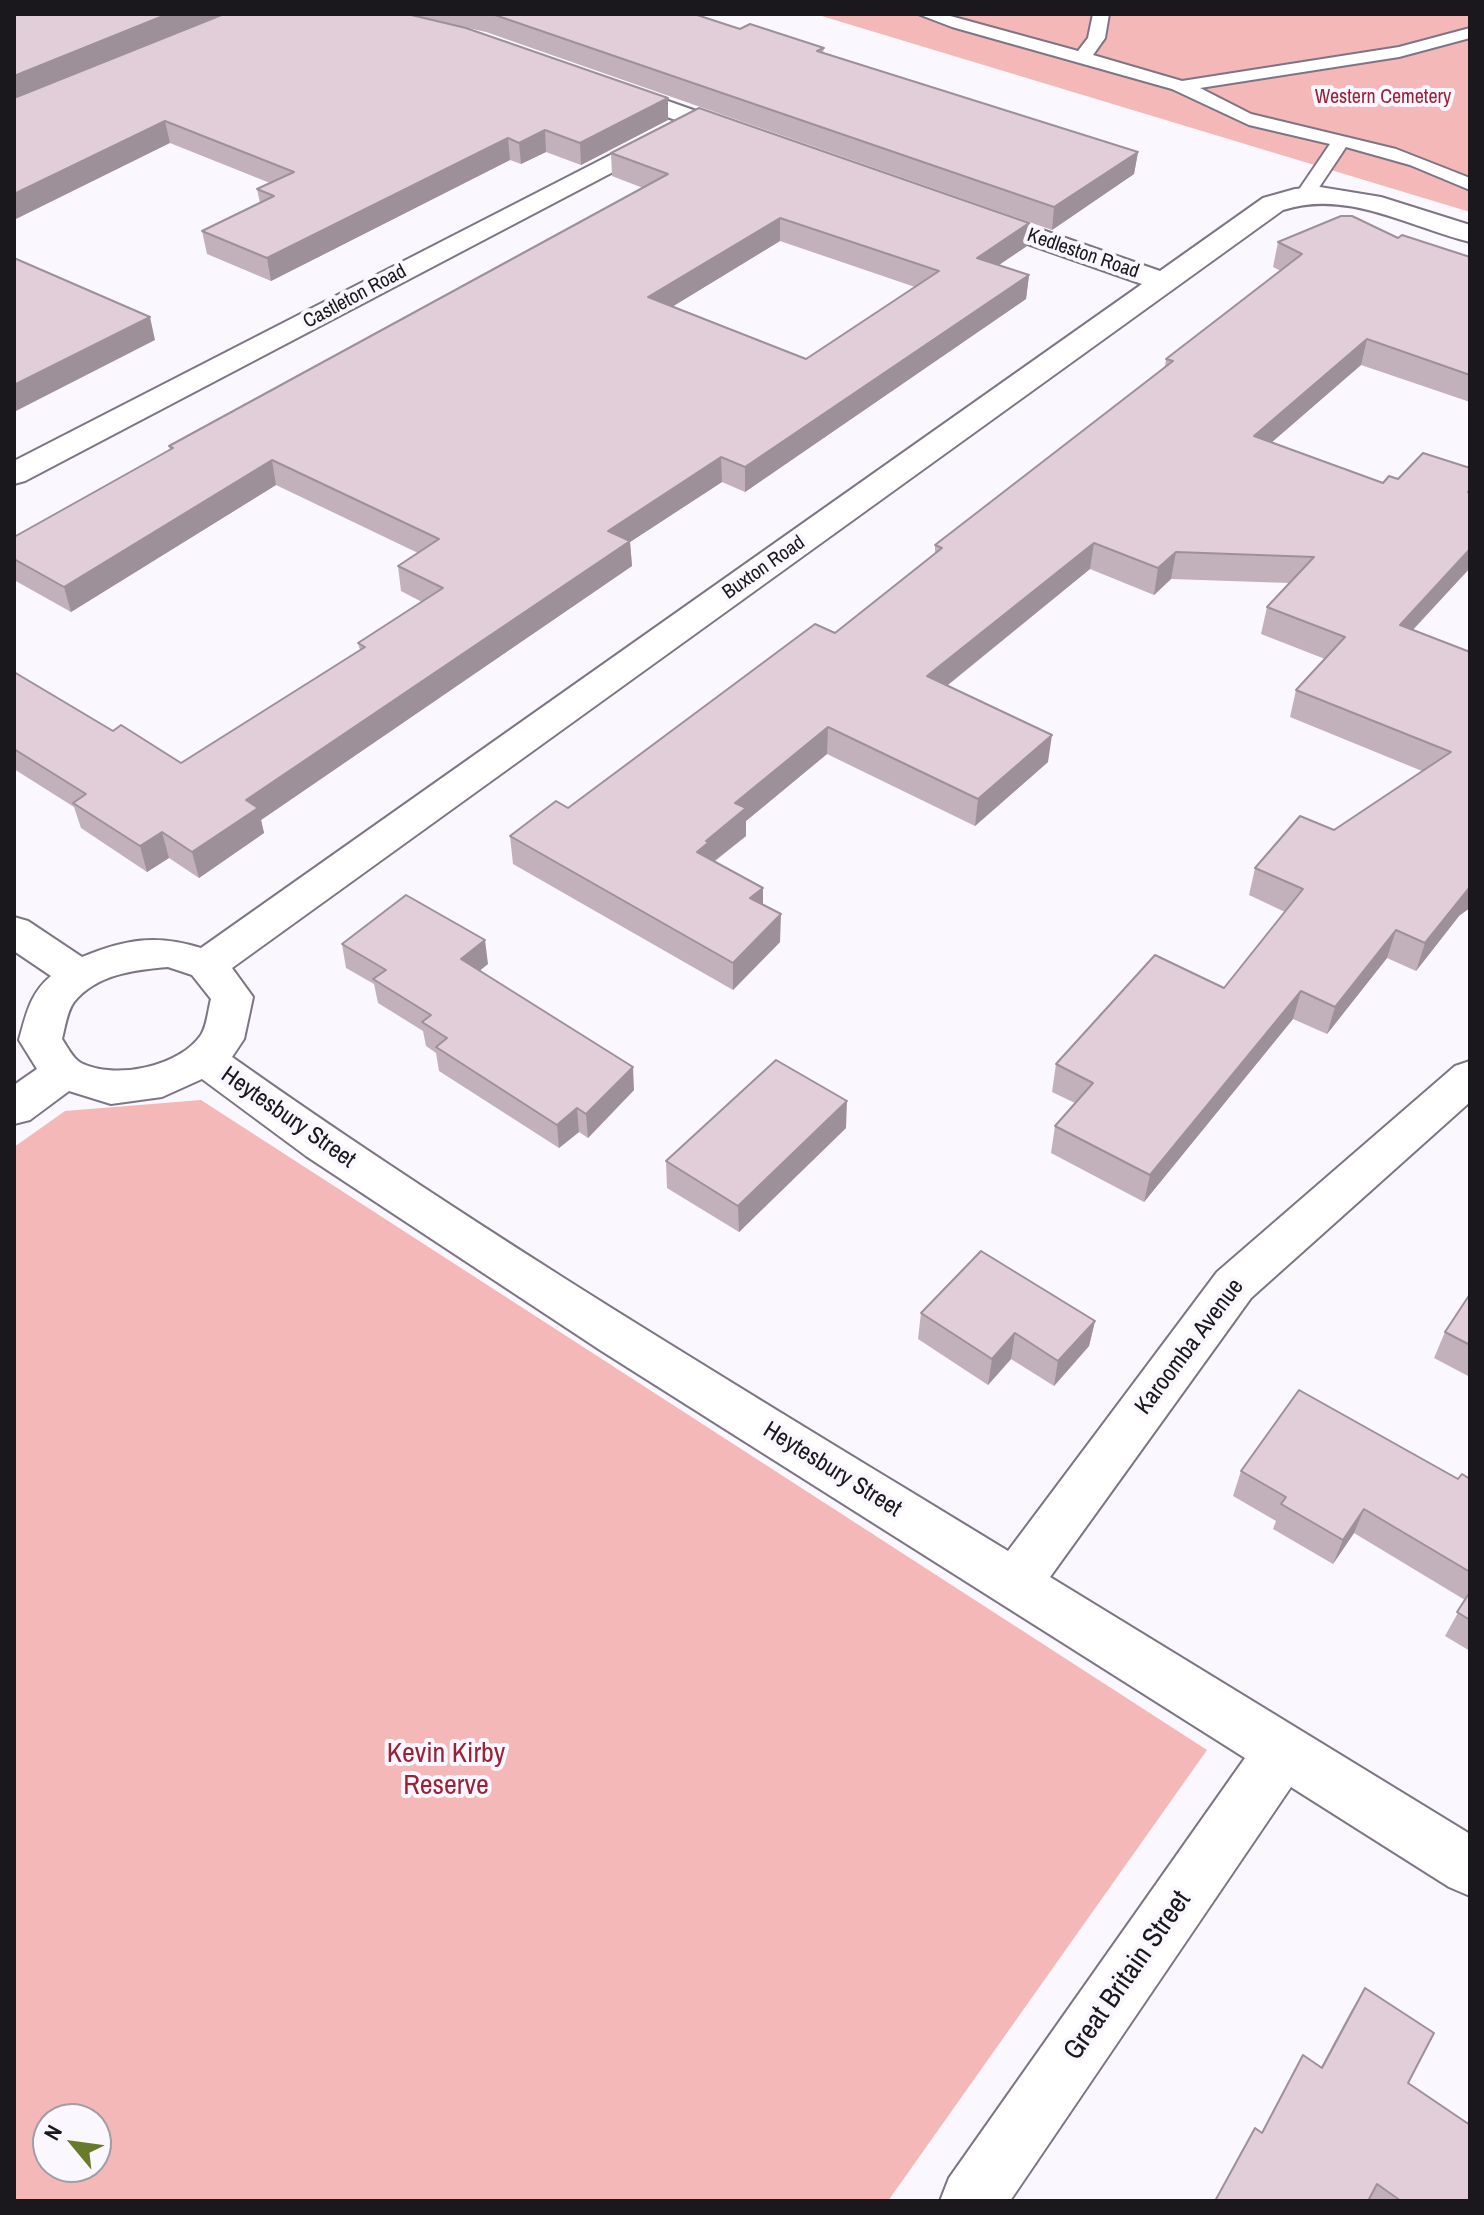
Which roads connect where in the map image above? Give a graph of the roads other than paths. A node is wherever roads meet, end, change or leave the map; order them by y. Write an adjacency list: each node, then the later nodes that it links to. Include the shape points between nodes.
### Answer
1 (926, 14): 4 (lane)
2 (1101, 14): 4 (lane, via 1100,35)
3 (1470, 33): 6 (lane, via 1396,53)
4 (1081, 57): 6 (lane)
5 (593, 82): 7 (street)
6 (1182, 86): 8 (lane, via 1221,109 1254,120)
7 (696, 119): 9 (street); 15 (street, Castleton Road)
8 (1342, 139): 10 (lane, via 1405,156); 11 (lane)
9 (771, 145)
10 (1470, 185)
11 (1317, 195): 13 (street, via 1359,201); 14 (street, Buxton Road, via 1273,204)
12 (950, 207): 14 (street, Kedleston Road)
13 (1470, 234)
14 (1166, 283): 17 (street, Buxton Road)
15 (14, 474)
16 (14, 931): 18 (street)
17 (207, 965): 18 (street, via 169,953 124,956); 19 (street, Heytesbury Street, via 232,997 223,1039)
18 (79, 975): 20 (street, via 53,997 40,1040)
19 (204, 1059): 20 (street, Heytesbury Street, via 162,1081 111,1088); 23 (street, Heytesbury Street, via 322,1144 603,1328)
20 (63, 1073): 22 (street)
21 (1470, 1077): 23 (street, Karoomba Avenue, via 1234,1285)
22 (14, 1108)
23 (1015, 1583): 24 (street, Heytesbury Street)
24 (1283, 1750): 25 (street, Heytesbury Street); 26 (street, Great Britain Street)
25 (1470, 1867)
26 (972, 2201)

